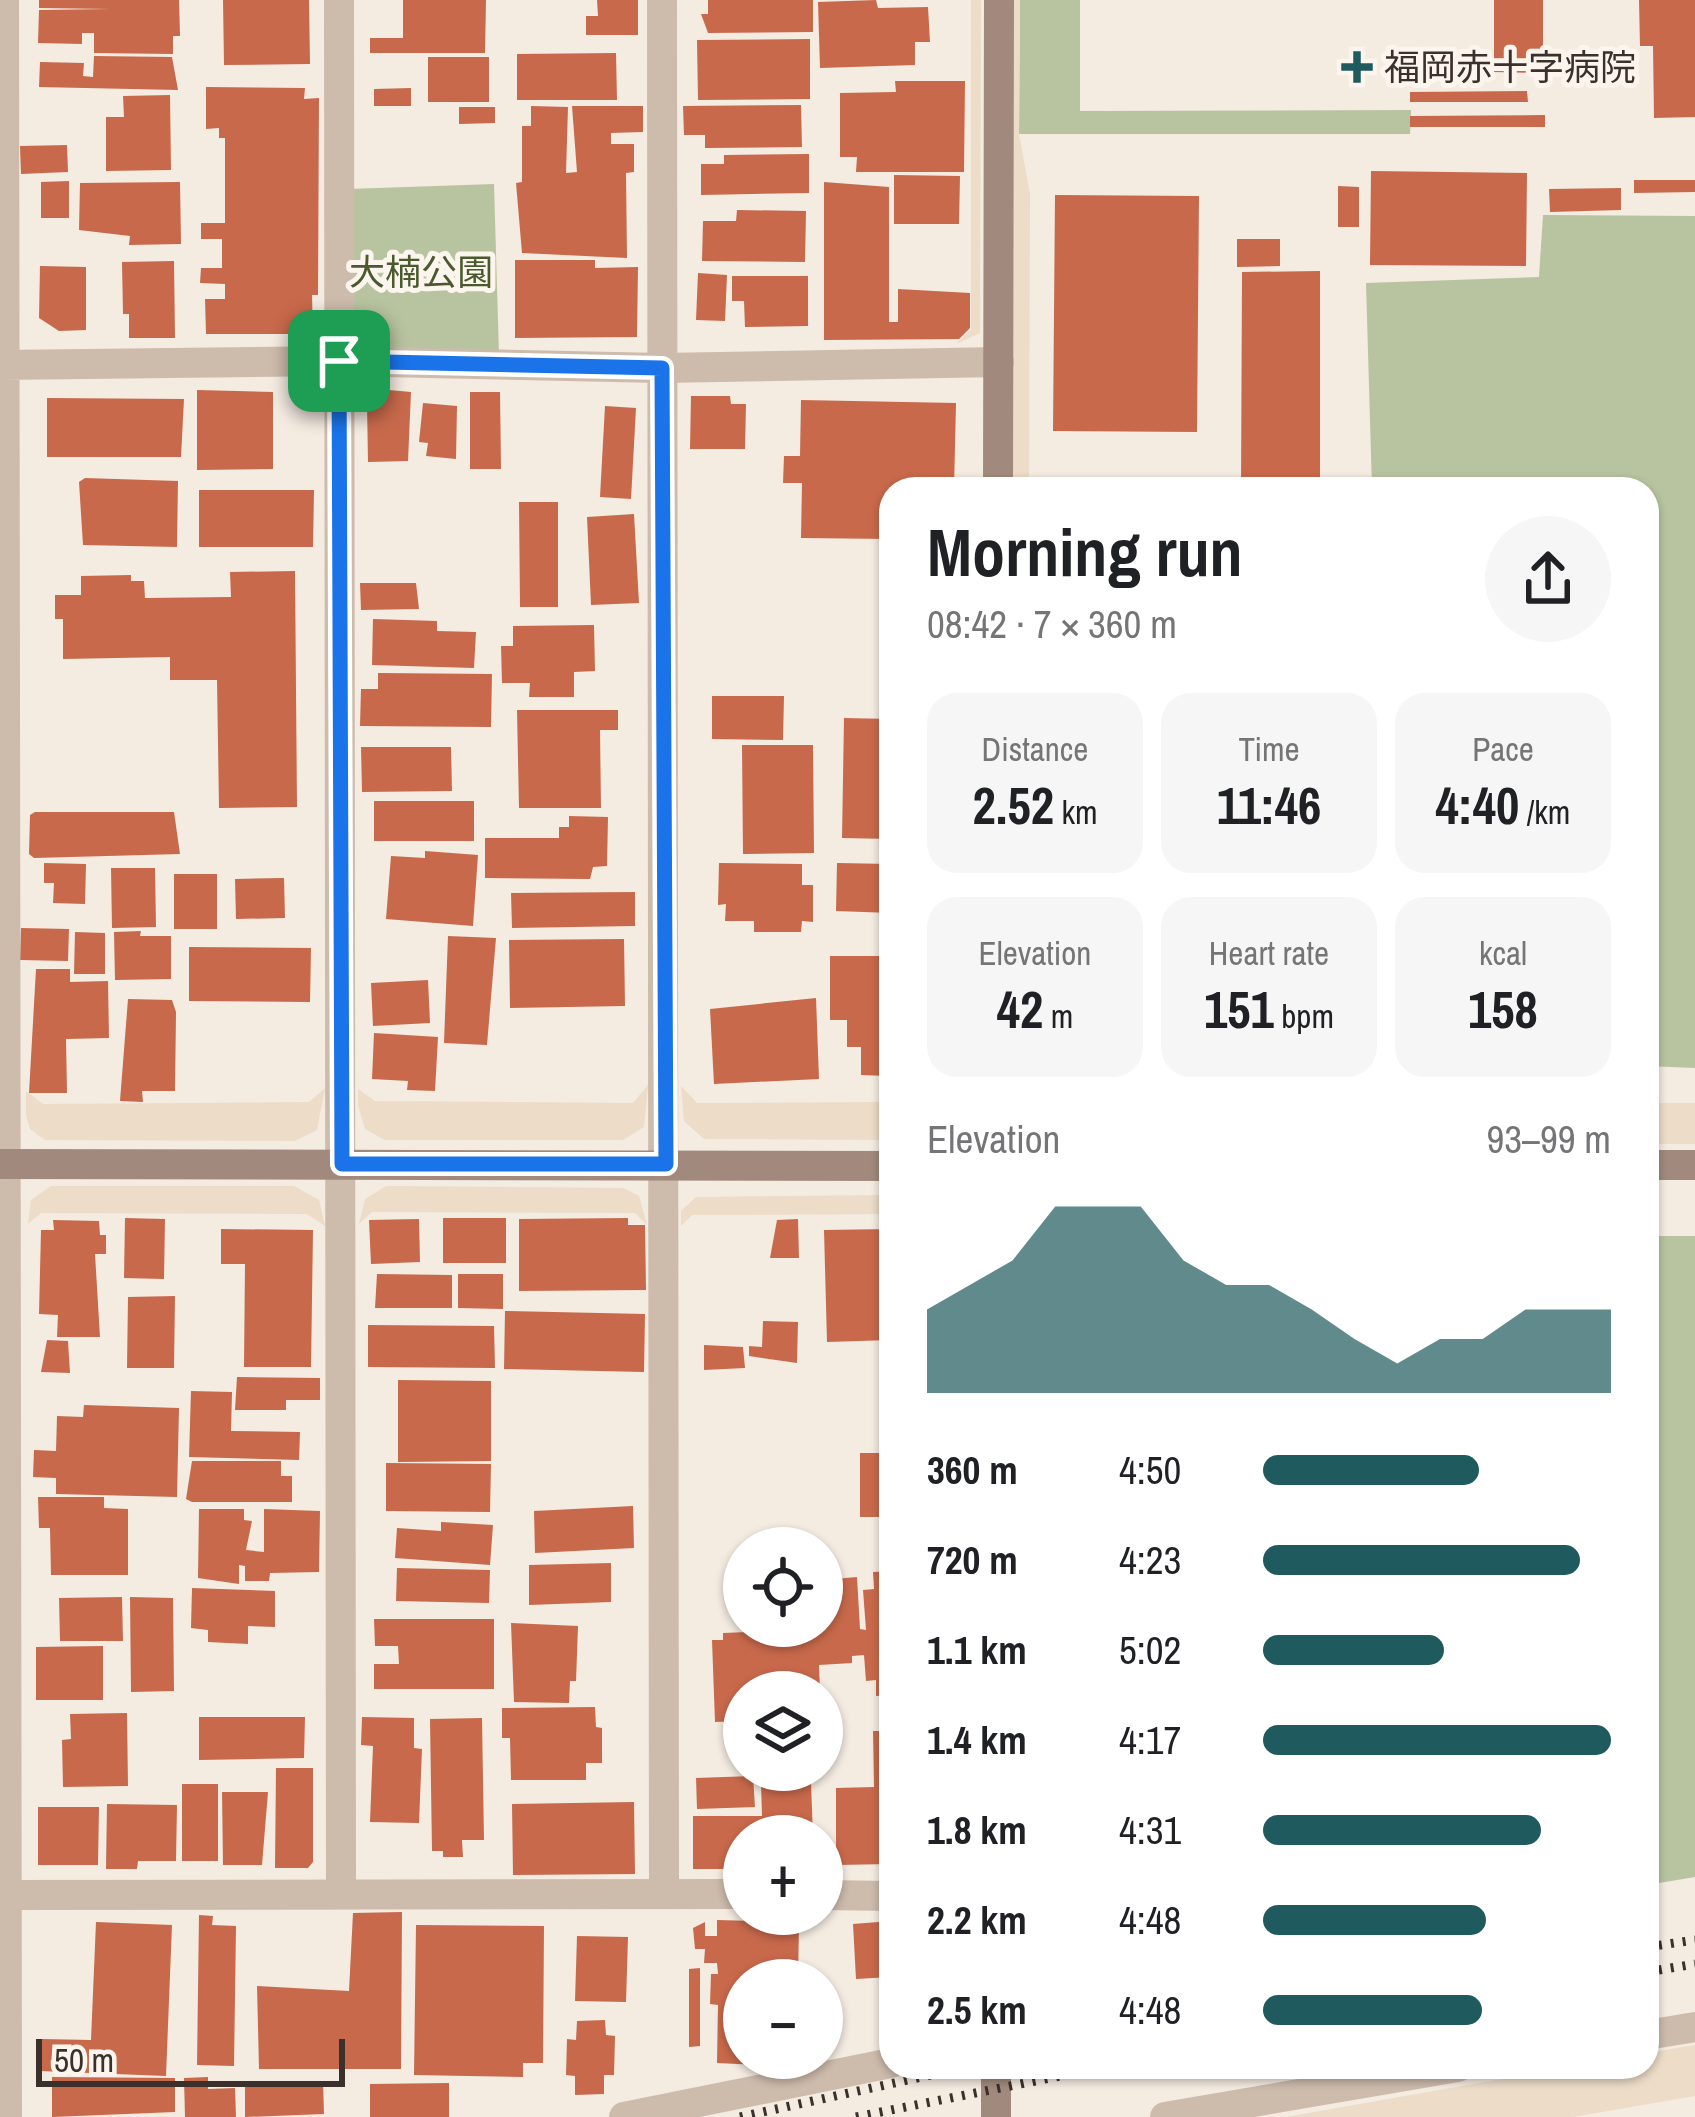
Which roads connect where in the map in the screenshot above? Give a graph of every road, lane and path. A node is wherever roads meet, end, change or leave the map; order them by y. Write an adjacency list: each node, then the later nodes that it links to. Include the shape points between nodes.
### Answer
1 (4, 0): 7 (street)
2 (339, 0): 5 (street)
3 (662, 0): 8 (street)
4 (999, 0): 6 (street)
5 (339, 361): 7 (street); 8 (street); 11 (street)
6 (999, 362): 8 (street); 9 (street)
7 (3, 365): 10 (street)
8 (662, 368): 12 (street)
9 (998, 477)
10 (3, 1164): 11 (street); 19 (street)
11 (342, 1164): 12 (street); 16 (street)
12 (666, 1164): 15 (street); 17 (street)
13 (1659, 1165): 14 (street)
14 (1695, 1165)
15 (879, 1166)
16 (341, 1892): 17 (street); 19 (street)
17 (664, 1893): 18 (street)
18 (723, 1894)
19 (4, 1895): 27 (street)
20 (843, 1895): 21 (street)
21 (879, 1896)
22 (1695, 2026): 23 (street)
23 (1659, 2033)
24 (879, 2064): 28 (street)
25 (996, 2079): 29 (street)
26 (1388, 2079): 30 (street)
27 (7, 2117)
28 (624, 2117)
29 (996, 2117)
30 (1165, 2117)

